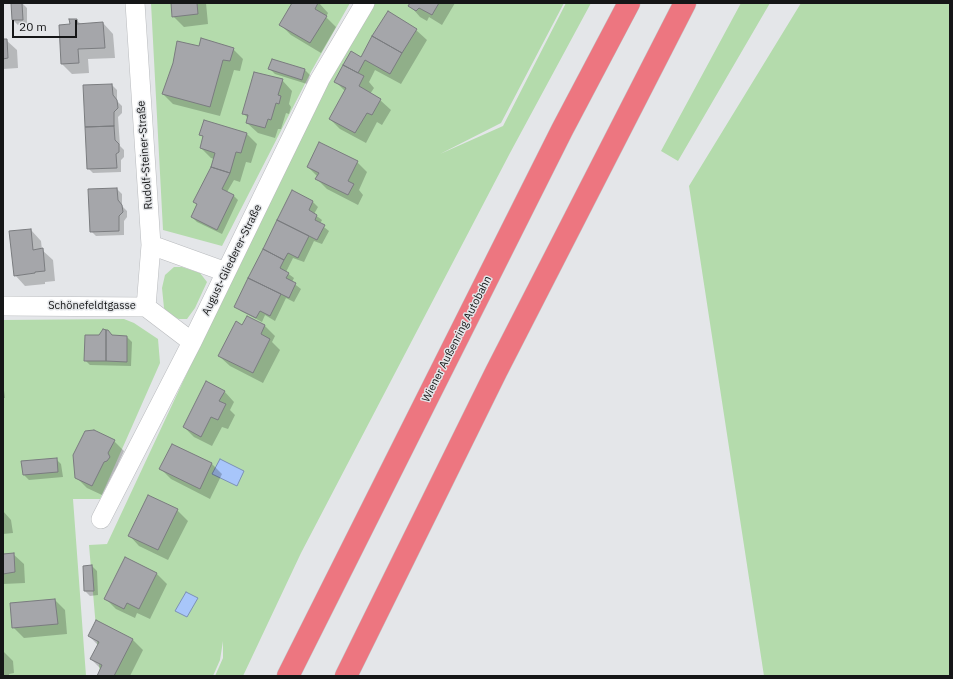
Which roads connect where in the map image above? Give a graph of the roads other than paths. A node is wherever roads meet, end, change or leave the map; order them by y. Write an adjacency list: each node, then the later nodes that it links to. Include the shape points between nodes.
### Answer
1 (135, 3): 5 (street, Rudolf-Steiner-Straße)
2 (365, 3): 6 (street, August-Gliederer-Straße, via 320,79)
3 (629, 3): 11 (highway, Wiener Außenring Autobahn)
4 (685, 3): 12 (highway, via 496,372)
5 (151, 245): 6 (street); 8 (street, Rudolf-Steiner-Straße)
6 (226, 272): 9 (street, August-Gliederer-Straße)
7 (3, 306): 8 (street, Schönefeldtgasse)
8 (146, 306): 9 (street, Schönefeldtgasse)
9 (192, 342): 10 (street, August-Gliederer-Straße)
10 (101, 518)
11 (288, 676)
12 (346, 676)

